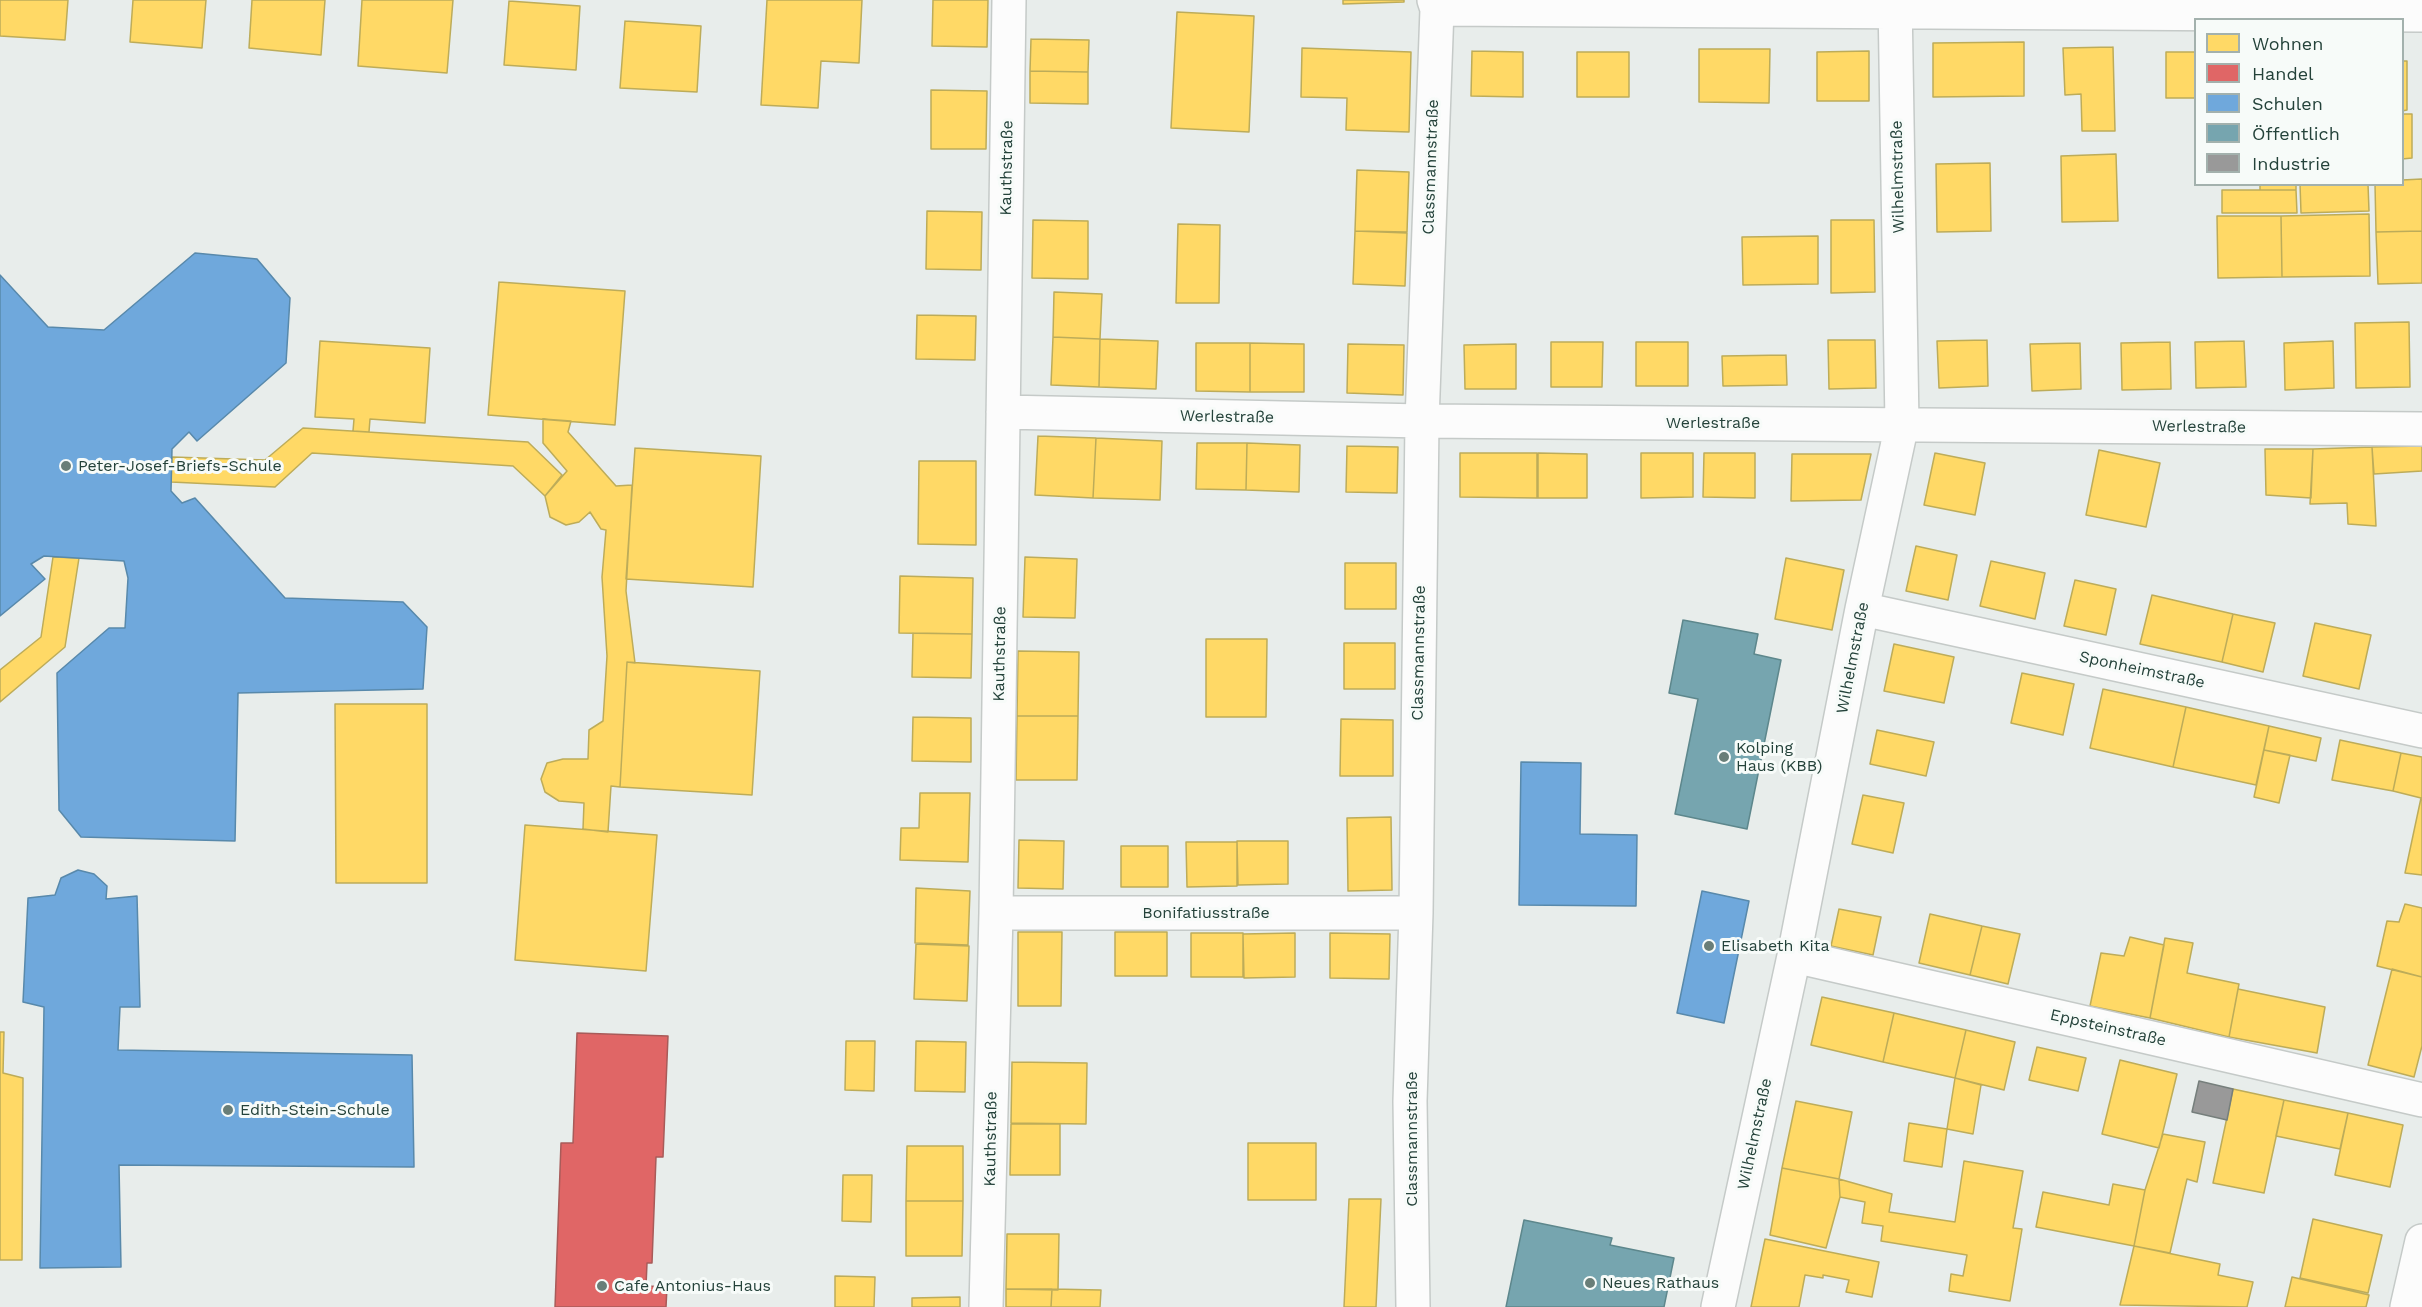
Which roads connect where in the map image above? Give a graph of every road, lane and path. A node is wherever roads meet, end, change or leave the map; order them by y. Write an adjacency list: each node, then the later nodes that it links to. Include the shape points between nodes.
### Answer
1 (1009, 0): 5 (street, Kauthstraße)
2 (1436, 5): 3 (street); 6 (street, Classmannstraße)
3 (1895, 7): 4 (street); 7 (street, Wilhelmstraße)
4 (2422, 15)
5 (1004, 412): 6 (street, Werlestraße); 12 (street, Kauthstraße)
6 (1422, 421): 7 (street, Werlestraße); 11 (street, Classmannstraße)
7 (1902, 424): 8 (street, Werlestraße); 9 (street, Wilhelmstraße)
8 (2422, 429)
9 (1862, 609): 10 (street, Sponheimstraße); 13 (street, Wilhelmstraße)
10 (2422, 731)
11 (1416, 913): 12 (street, Bonifatiusstraße); 17 (street, Classmannstraße, via 1410,1101)
12 (996, 914): 16 (street, Kauthstraße)
13 (1794, 956): 14 (street, Eppsteinstraße); 18 (street, Wilhelmstraße)
14 (2422, 1100)
15 (2422, 1241): 19 (street)
16 (986, 1307)
17 (1413, 1307)
18 (1718, 1307)
19 (2407, 1307)

